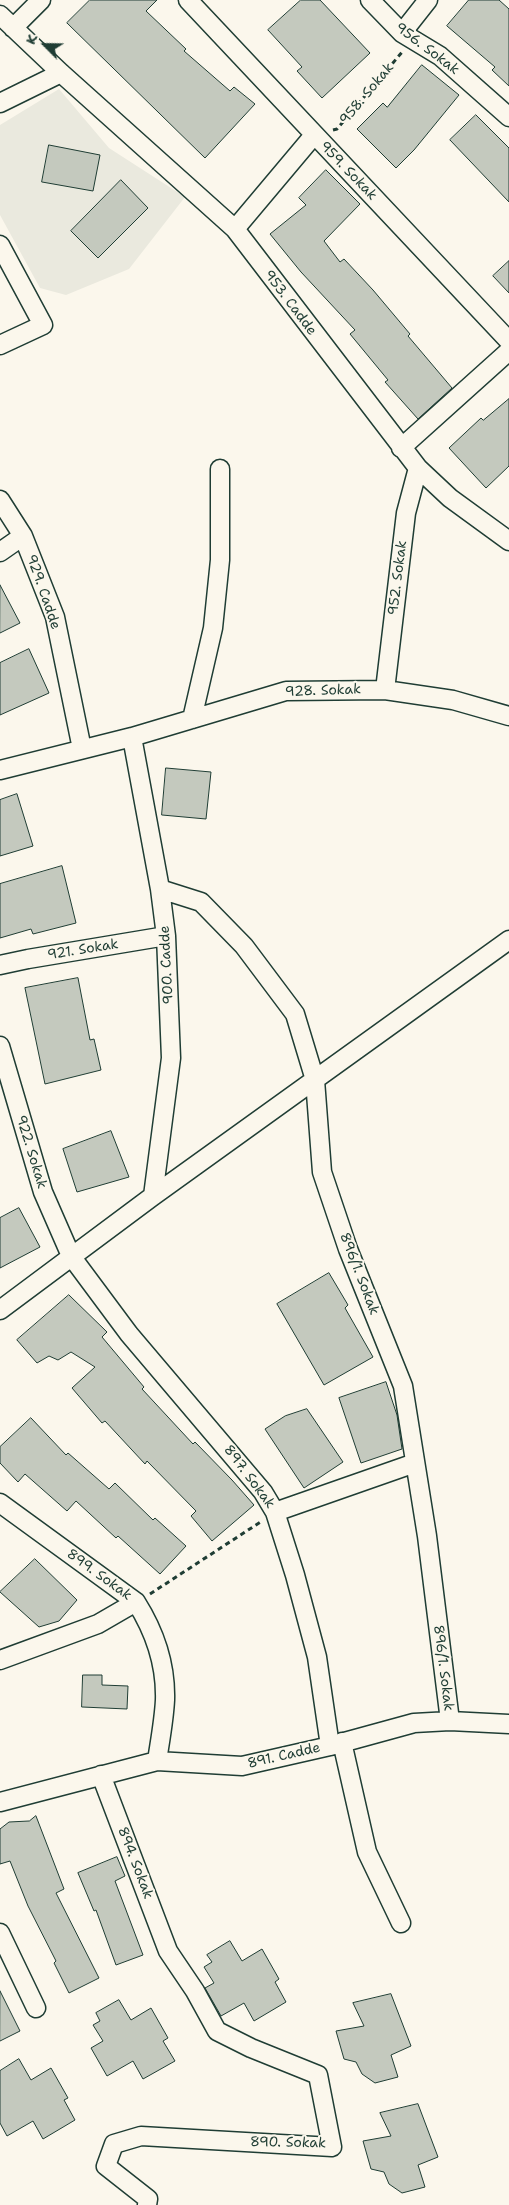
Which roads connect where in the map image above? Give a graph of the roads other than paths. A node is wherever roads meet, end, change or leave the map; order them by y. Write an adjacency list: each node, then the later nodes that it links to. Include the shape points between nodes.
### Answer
1 (40, 0): 6 (street)
2 (188, 0): 11 (street, 959. Sokak)
3 (370, 0): 7 (street, 956. Sokak)
4 (428, 0): 7 (street)
5 (0, 15): 6 (street, 953. Cadde)
6 (13, 28): 8 (street, 953. Cadde)
7 (402, 33): 10 (street, 956. Sokak, via 440,56)
8 (60, 73): 9 (street); 12 (street, 953. Cadde)
9 (0, 102)
10 (509, 117)
11 (314, 135): 12 (street); 14 (street, 959. Sokak)
12 (235, 229): 17 (street, 953. Cadde)
13 (0, 245): 15 (street, via 42,325)
14 (509, 341)
15 (0, 344)
16 (509, 351): 17 (street)
17 (401, 448): 18 (street, 953. Cadde)
18 (418, 468): 22 (street, 953. Cadde, via 450,498); 24 (street, 952. Sokak, via 406,513)
19 (220, 469): 26 (street, via 220,560 213,628)
20 (0, 500): 21 (street, 929. Cadde)
21 (23, 536): 23 (street); 28 (street, 929. Cadde, via 55,617)
22 (509, 542)
23 (0, 552)
24 (385, 690): 25 (street, 928. Sokak, via 453,700); 26 (street, 928. Sokak, via 286,691)
25 (509, 716)
26 (192, 719): 27 (street, 928. Sokak)
27 (132, 737): 28 (street, 928. Sokak); 30 (street, 900. Cadde)
28 (82, 749): 29 (street, 928. Sokak)
29 (0, 770)
30 (160, 889): 31 (street, 900. Cadde); 35 (street, 896/1. Sokak, via 201,902 244,946 295,1014)
31 (166, 936): 33 (street, 921. Sokak); 36 (street, 900. Cadde, via 172,1058)
32 (509, 940): 35 (street)
33 (0, 965)
34 (0, 1046): 37 (street, 922. Sokak, via 43,1192)
35 (314, 1080): 36 (street); 39 (street, 896/1. Sokak, via 322,1172 348,1249 403,1386)
36 (153, 1196): 37 (street)
37 (70, 1256): 38 (street); 41 (street, 897. Sokak, via 129,1334 263,1492)
38 (0, 1310)
39 (415, 1463): 41 (street); 44 (street, 896/1. Sokak)
40 (0, 1503): 42 (street, 899. Sokak)
41 (275, 1512): 46 (street, 897. Sokak, via 317,1657)
42 (136, 1602): 43 (street, via 98,1624); 47 (street, 899. Sokak, via 148,1621 160,1653 165,1700)
43 (0, 1660)
44 (450, 1721): 45 (street, 891. Cadde); 46 (street, 891. Cadde, via 414,1723)
45 (509, 1724)
46 (336, 1744): 47 (street, 891. Cadde, via 242,1766); 50 (street, 897. Sokak, via 367,1852)
47 (157, 1761): 48 (street, 891. Cadde)
48 (101, 1775): 49 (street, 891. Cadde); 52 (street, 894. Sokak)
49 (0, 1802)
50 (401, 1923)
51 (0, 1933): 53 (street)
52 (168, 1952): 54 (street, 890. Sokak, via 217,2031 318,2075 332,2147 141,2136 114,2144 106,2166 148,2199)
53 (36, 2008)
54 (147, 2205)

